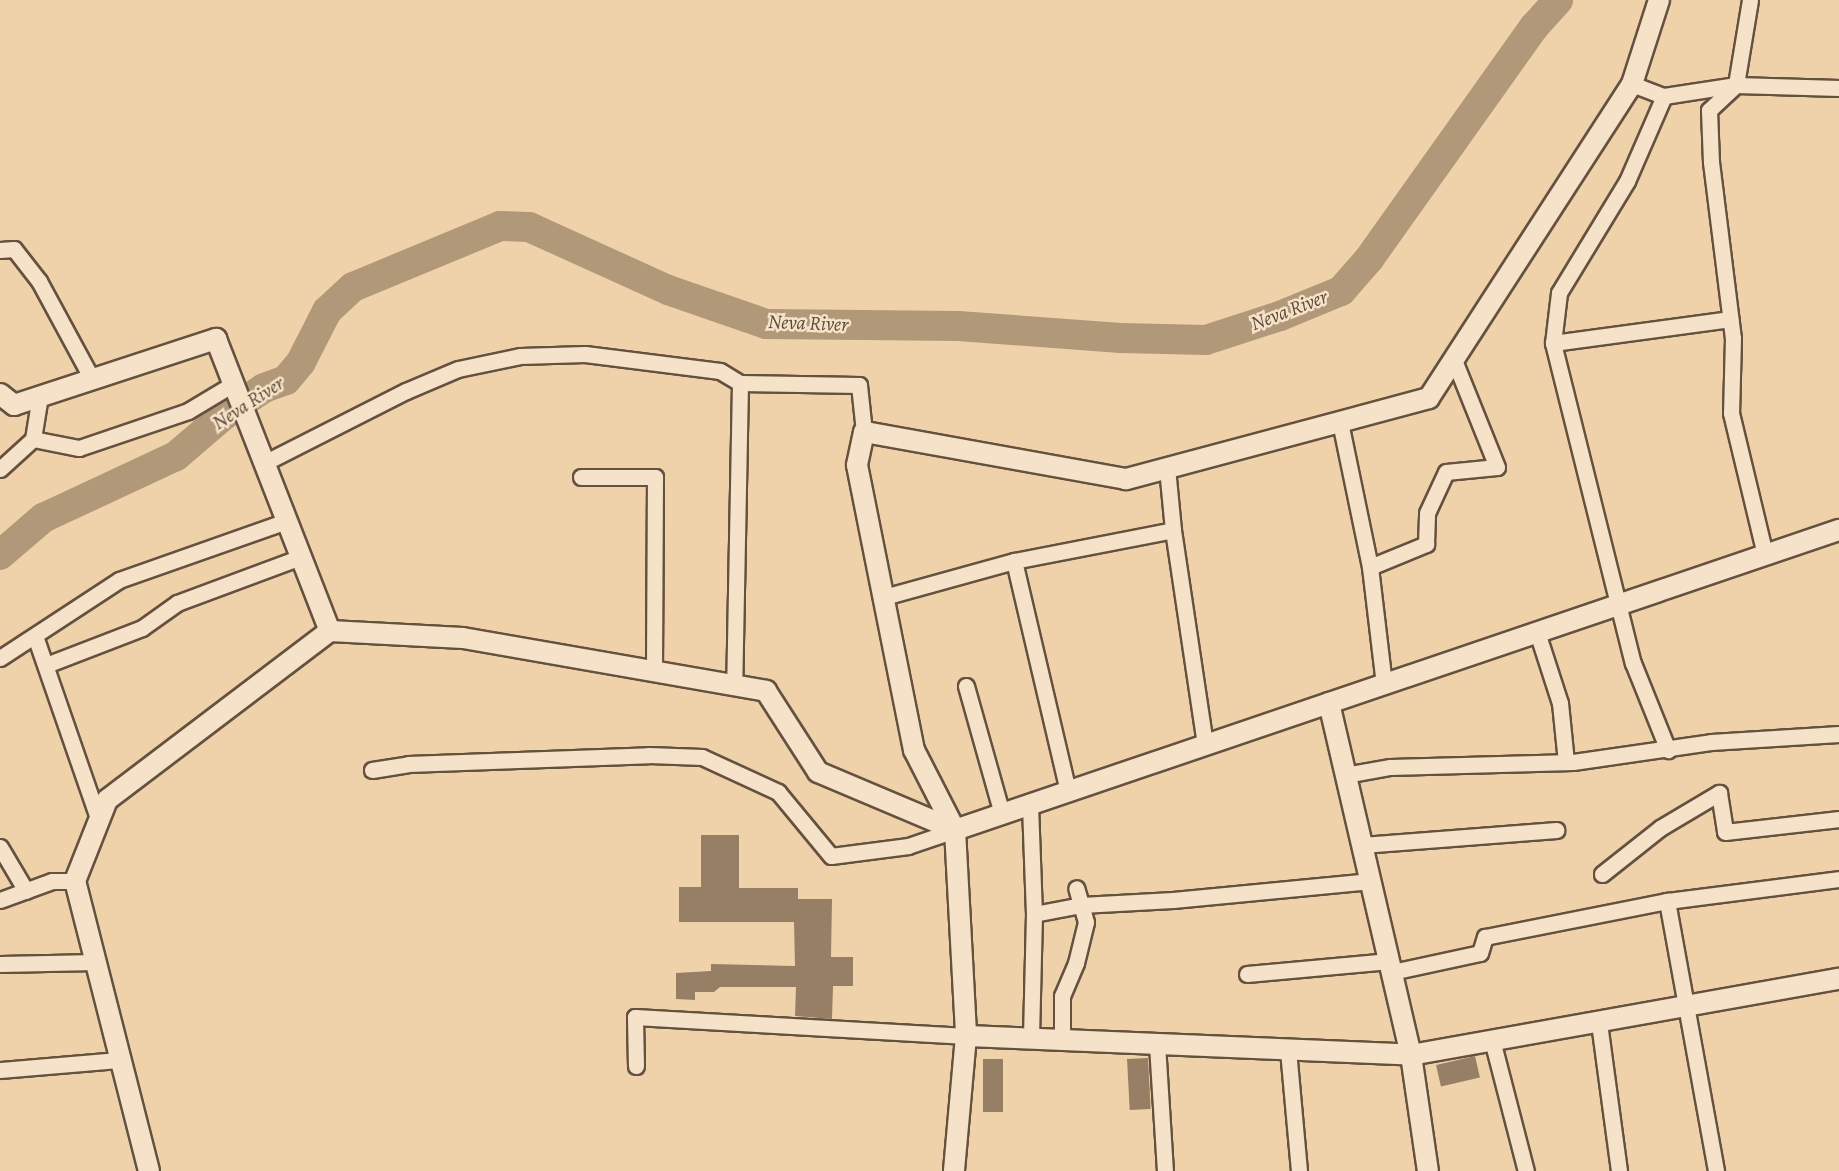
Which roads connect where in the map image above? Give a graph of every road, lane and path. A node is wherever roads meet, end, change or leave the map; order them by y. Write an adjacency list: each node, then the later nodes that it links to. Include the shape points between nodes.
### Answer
1 (1659, 0): 3 (street)
2 (1750, 0): 4 (street)
3 (1632, 84): 6 (street); 10 (street)
4 (1736, 85): 5 (street); 6 (street); 8 (street, via 1709,110 1711,162)
5 (1839, 88)
6 (1664, 96): 9 (street, via 1627,181 1559,293)
7 (0, 250): 11 (street, via 14,249 39,281)
8 (1730, 319): 9 (street); 26 (street, via 1731,412)
9 (1553, 343): 31 (street)
10 (1454, 360): 16 (street, via 1429,398); 29 (street, via 1497,467 1446,472 1427,513 1426,544)
11 (93, 379): 13 (street, via 216,339); 15 (street)
12 (740, 383): 17 (street, via 858,385); 19 (street, via 720,371 657,362 585,354 520,356 458,369 406,391); 39 (street)
13 (233, 384): 18 (street, via 188,411 79,448); 19 (street)
14 (0, 394): 15 (street, via 14,405)
15 (40, 396): 18 (street)
16 (1340, 422): 20 (street); 29 (street)
17 (864, 432): 20 (street, via 1126,478); 30 (street, via 857,465)
18 (33, 439): 21 (street)
19 (264, 464): 23 (street)
20 (1167, 468): 24 (street)
21 (0, 469)
22 (581, 477): 37 (street, via 655,477)
23 (287, 520): 27 (street); 34 (street, via 119,580)
24 (1173, 530): 28 (street); 43 (street)
25 (1839, 530): 26 (street)
26 (1765, 555): 31 (street)
27 (301, 557): 32 (street); 36 (street, via 177,603 142,628)
28 (1014, 561): 30 (street); 48 (street)
29 (1370, 567): 38 (street)
30 (884, 597): 53 (street, via 914,750)
31 (1621, 604): 33 (street); 44 (street, via 1633,663)
32 (330, 631): 37 (street, via 463,638); 52 (street, via 107,800)
33 (1537, 632): 38 (street); 45 (street, via 1560,703)
34 (35, 636): 35 (street); 36 (street)
35 (0, 658)
36 (46, 665): 52 (street)
37 (654, 671): 39 (street)
38 (1384, 685): 41 (street)
39 (734, 686): 53 (street, via 766,691 819,772)
40 (966, 686): 50 (street)
41 (1329, 703): 43 (street); 47 (street)
42 (1839, 734): 44 (street, via 1711,742)
43 (1205, 746): 48 (street)
44 (1668, 750): 45 (street)
45 (1566, 762): 47 (street, via 1390,767)
46 (372, 770): 53 (street, via 408,764 637,755 702,757 778,792 831,856 908,846)
47 (1345, 775): 55 (street)
48 (1068, 792): 49 (street)
49 (1030, 805): 50 (street); 66 (street)
50 (1002, 814): 53 (street)
51 (1839, 819): 57 (street, via 1725,832 1719,794 1660,828)
52 (99, 821): 59 (street)
53 (955, 830): 74 (street)
54 (1556, 830): 55 (street)
55 (1362, 845): 60 (street)
56 (0, 847): 62 (street)
57 (1602, 874)
58 (1839, 879): 64 (street)
59 (75, 881): 62 (street, via 52,881); 67 (street)
60 (1371, 881): 65 (street); 69 (street)
61 (1076, 888): 65 (street)
62 (26, 891): 63 (street)
63 (0, 900)
64 (1667, 900): 69 (street, via 1485,937 1480,953); 72 (street)
65 (1081, 905): 66 (street); 76 (street, via 1086,922 1076,963 1062,996)
66 (1034, 914): 75 (street)
67 (96, 962): 68 (street); 81 (street)
68 (0, 964)
69 (1391, 967): 70 (street); 80 (street)
70 (1247, 974)
71 (1839, 979): 72 (street)
72 (1688, 1006): 73 (street); 91 (street)
73 (1599, 1023): 77 (street); 90 (street)
74 (966, 1036): 75 (street); 82 (street, via 635,1017); 85 (street)
75 (1031, 1038): 76 (street)
76 (1062, 1040): 78 (street)
77 (1492, 1041): 80 (street); 89 (street)
78 (1157, 1044): 79 (street); 86 (street)
79 (1288, 1050): 80 (street); 87 (street)
80 (1411, 1055): 88 (street)
81 (120, 1060): 83 (street); 84 (street)
82 (636, 1066)
83 (0, 1070)
84 (149, 1171)
85 (954, 1171)
86 (1165, 1171)
87 (1299, 1171)
88 (1428, 1171)
89 (1526, 1171)
90 (1619, 1171)
91 (1716, 1171)

